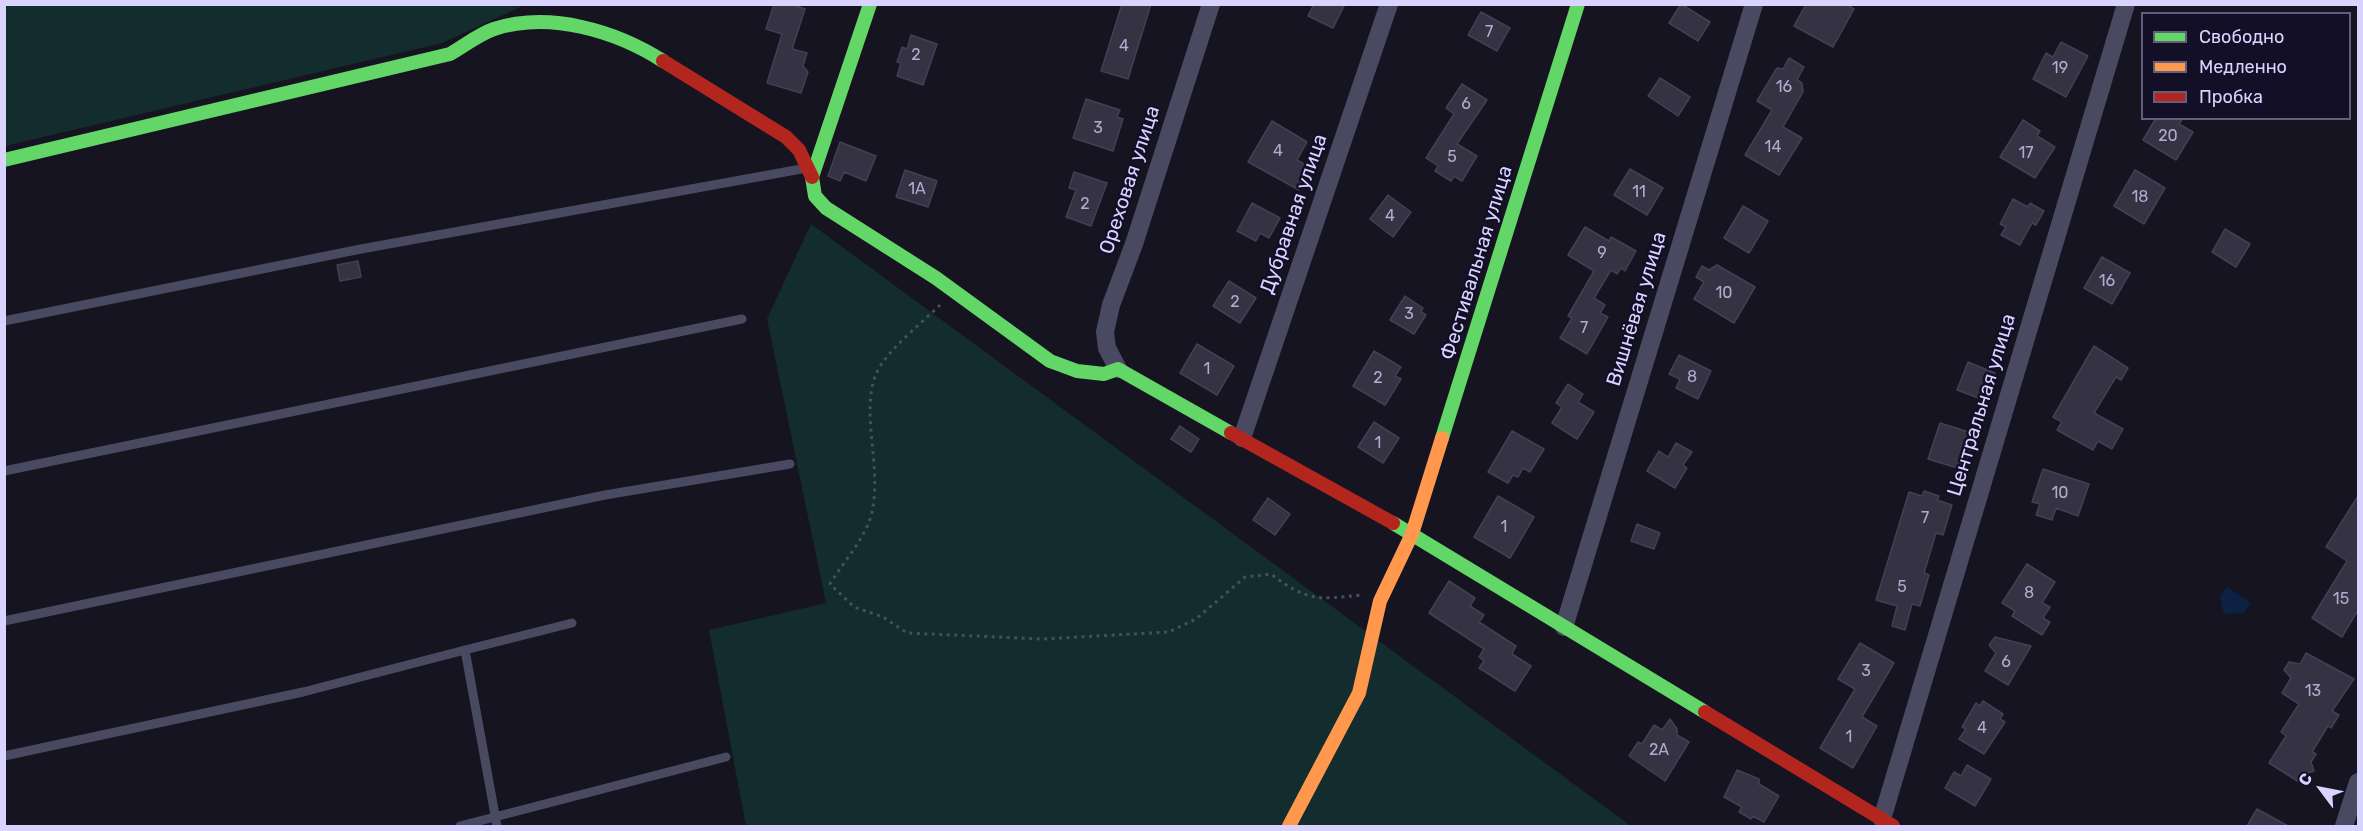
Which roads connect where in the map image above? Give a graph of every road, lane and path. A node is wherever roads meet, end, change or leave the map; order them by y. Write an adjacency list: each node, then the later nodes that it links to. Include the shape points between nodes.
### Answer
1 (870, 4): 8 (street)
2 (1211, 4): 12 (street, Ореховая улица, via 1111,305 1105,333 1107,348)
3 (1389, 4): 13 (street, Дубравная улица)
4 (1578, 4): 16 (street, Фестивальная улица)
5 (1754, 4): 20 (street, Вишнёвая улица)
6 (2126, 4): 26 (street, Центральная улица)
7 (4, 160): 8 (street, via 450,54 493,29 533,21 609,33 654,55 786,138 799,150)
8 (812, 172): 9 (street, via 815,196 833,214); 11 (lane, via 361,249)
9 (954, 291): 12 (street, via 1050,361 1086,372 1104,374); 17 (path, via 877,372 870,411 874,492 869,522 830,584 854,607 883,617 907,633 1042,639 1169,632 1196,619 1245,577 1271,574 1295,592 1326,599 1366,595)
10 (742, 319): 15 (lane)
11 (4, 321)
12 (1118, 369): 13 (street)
13 (1242, 438): 16 (street)
14 (789, 464): 18 (lane, via 605,495)
15 (4, 471)
16 (1412, 534): 17 (street, Фестивальная улица); 20 (street)
17 (1380, 601): 28 (street, Фестивальная улица, via 1359,693)
18 (4, 621)
19 (572, 623): 21 (lane)
20 (1564, 627): 26 (street)
21 (465, 651): 22 (lane, via 303,692); 25 (lane)
22 (4, 756)
23 (726, 757): 25 (lane)
24 (2358, 782): 29 (street)
25 (497, 823): 27 (lane)
26 (1887, 823)
27 (460, 826)
28 (1288, 826)
29 (2344, 826)

